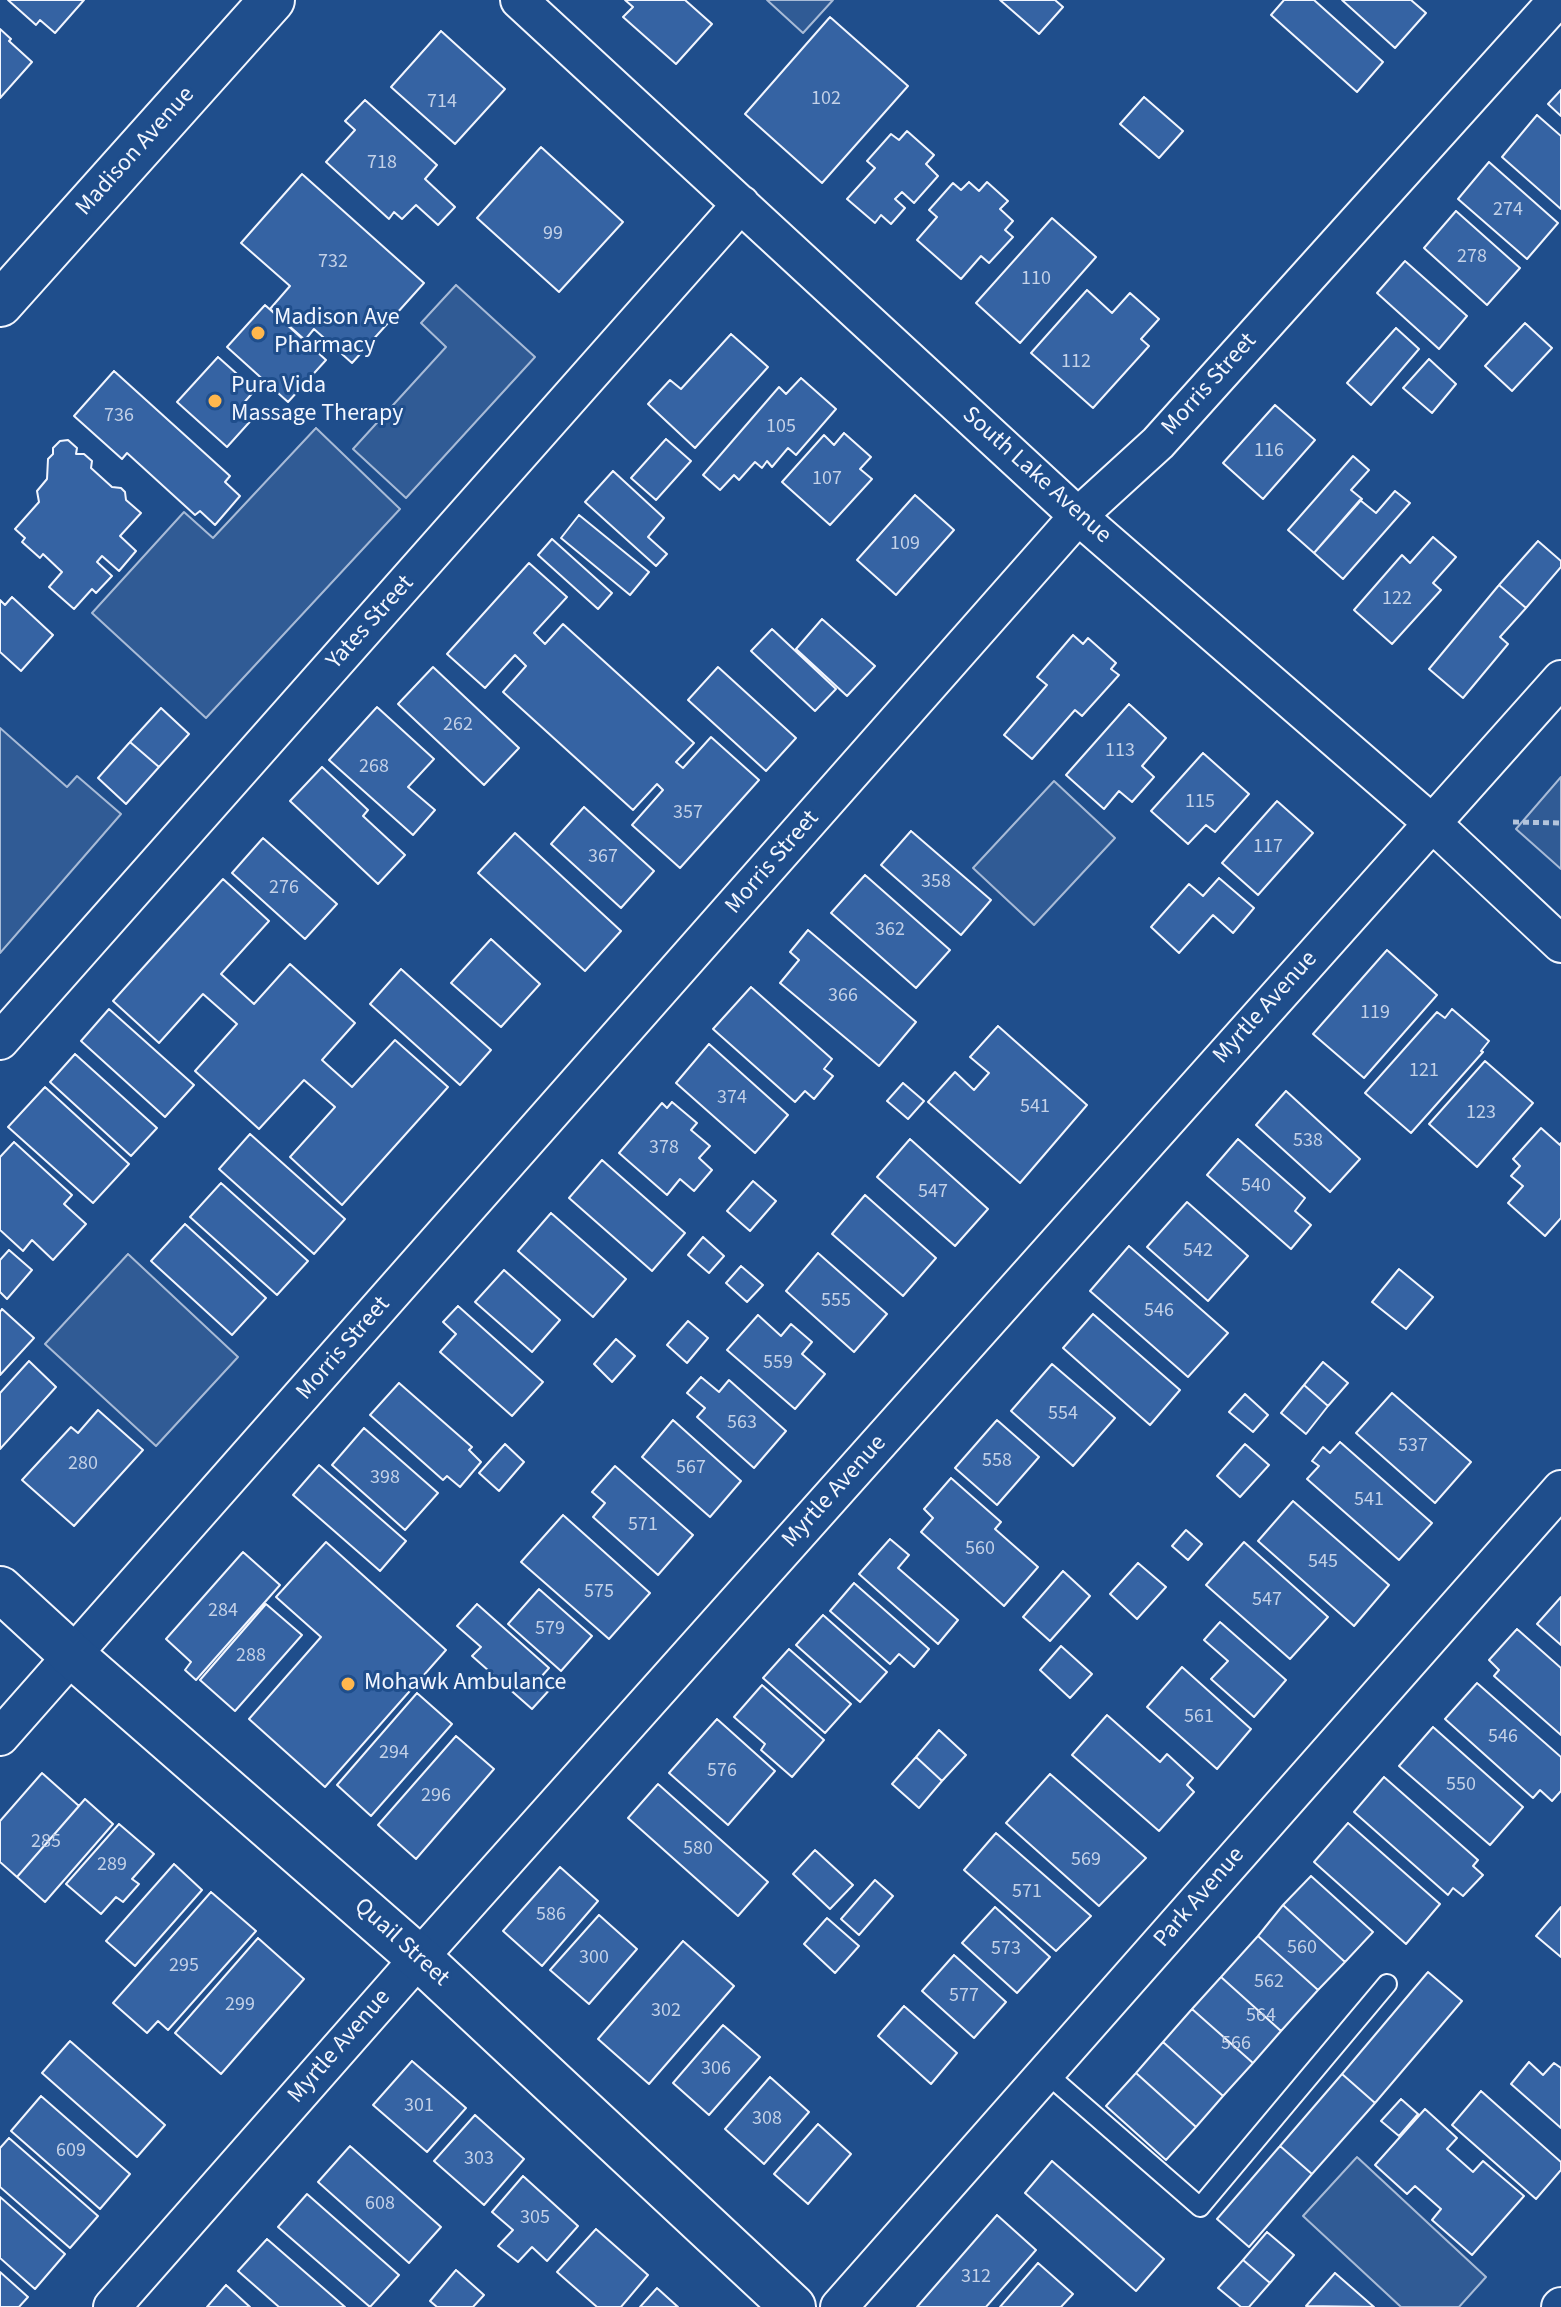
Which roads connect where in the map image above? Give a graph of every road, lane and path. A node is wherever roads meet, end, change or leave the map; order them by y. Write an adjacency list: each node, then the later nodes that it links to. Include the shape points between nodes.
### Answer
1 (272, 0): 5 (street, Madison Avenue)
2 (519, 0): 4 (street, South Lake Avenue)
3 (1557, 0): 6 (street, Morris Street, via 1158,443)
4 (741, 204): 6 (street, South Lake Avenue); 12 (street, Yates Street)
5 (0, 304)
6 (1078, 516): 9 (street, South Lake Avenue); 15 (street, Morris Street)
7 (1561, 679): 9 (street, Myrtle Avenue)
8 (1513, 822): 10 (path)
9 (1432, 823): 11 (street, South Lake Avenue); 17 (street, Myrtle Avenue)
10 (1561, 823)
11 (1561, 944)
12 (0, 1041)
13 (1561, 1489): 19 (street, Park Avenue)
14 (0, 1589): 15 (street, Quail Street)
15 (73, 1656): 16 (street, Morris Street); 17 (street, Quail Street)
16 (0, 1737)
17 (419, 1958): 20 (street, Myrtle Avenue); 21 (street, Quail Street)
18 (1387, 1984): 19 (lane, via 1200,2207)
19 (1046, 2073): 22 (street, Park Avenue)
20 (112, 2307)
21 (793, 2307)
22 (839, 2307)

